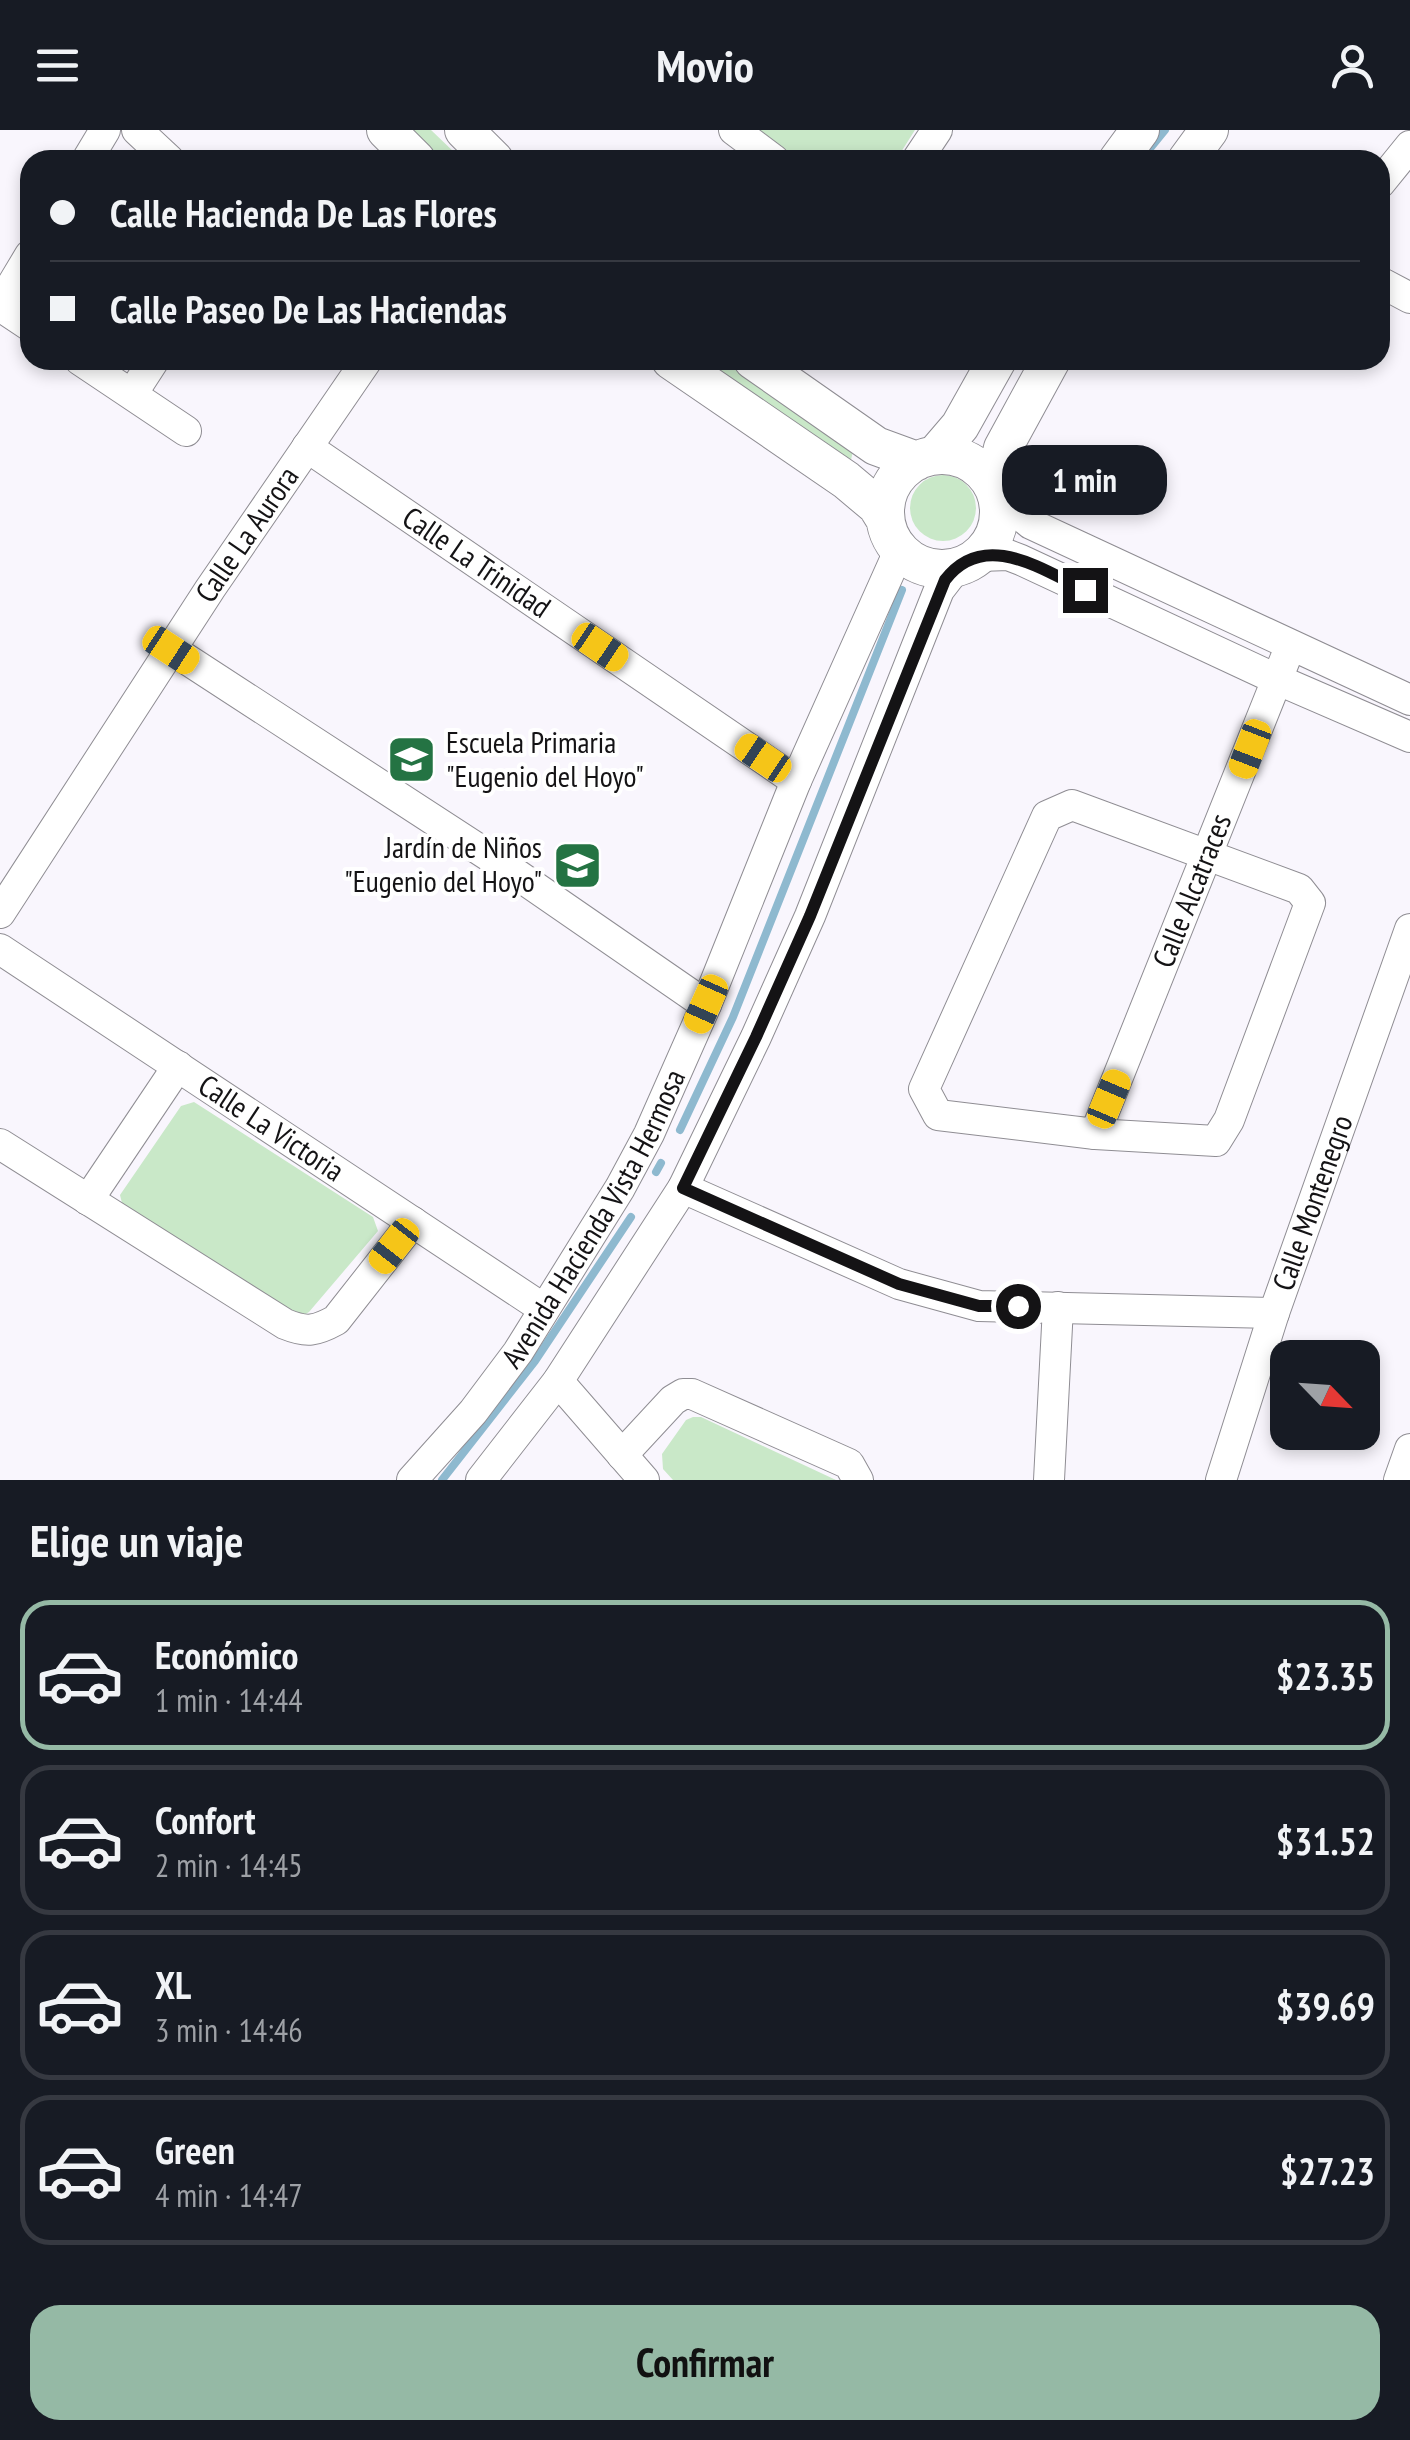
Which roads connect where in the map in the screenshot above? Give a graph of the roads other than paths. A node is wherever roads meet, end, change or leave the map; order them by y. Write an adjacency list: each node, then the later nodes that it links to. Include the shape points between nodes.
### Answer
1 (138, 130): 6 (street)
2 (386, 130): 7 (street)
3 (464, 130): 8 (street)
4 (734, 130): 9 (street)
5 (1410, 146): 10 (street)
6 (159, 150)
7 (406, 150)
8 (484, 150)
9 (761, 150)
10 (1390, 171)
11 (20, 273): 12 (street)
12 (0, 306)
13 (95, 370): 20 (street)
14 (148, 370): 20 (street)
15 (360, 370): 22 (street, Calle La Aurora)
16 (686, 370): 25 (street, via 846,480 877,506)
17 (767, 370): 23 (street, via 876,446)
18 (991, 370): 23 (street, via 960,426)
19 (1046, 370): 24 (street, via 1003,448)
20 (132, 394): 21 (street)
21 (186, 431)
22 (307, 447): 28 (street, Calle La Aurora); 32 (street, Calle La Trinidad)
23 (926, 458): 24 (street, via 962,457 978,466); 25 (street, via 894,481 886,499)
24 (996, 492): 26 (street, via 996,534); 27 (street, via 1031,524)
25 (890, 531): 26 (street, via 902,554 918,564 936,570); 32 (street, Avenida Hacienda Vista Hermosa, via 895,560)
26 (968, 562): 29 (street, via 1008,555); 42 (street, Avenida Hacienda Vista Hermosa, via 939,590 810,916)
27 (1290, 647): 29 (street, Calle Alcatraces); 30 (street)
28 (171, 650): 34 (street, Calle La Aurora); 37 (street)
29 (1276, 679): 31 (street); 33 (street, Calle Alcatraces)
30 (1410, 700)
31 (1410, 737)
32 (796, 780): 37 (street, Avenida Hacienda Vista Hermosa)
33 (1210, 854): 40 (street, Calle Alcatraces); 40 (street, via 1299,888 1310,903 1229,1120 1216,1141); 40 (street, via 1072,805 1047,816 924,1089 938,1115)
34 (0, 913)
35 (1410, 928): 50 (street, Calle Montenegro)
36 (0, 949): 38 (street, Calle La Victoria)
37 (706, 1004): 39 (street, Avenida Hacienda Vista Hermosa)
38 (178, 1066): 45 (street); 47 (street, Calle La Victoria)
39 (649, 1134): 42 (street); 43 (street, Avenida Hacienda Vista Hermosa)
40 (1095, 1134)
41 (0, 1144): 45 (street)
42 (696, 1159): 44 (street, Avenida Hacienda Vista Hermosa)
43 (620, 1188): 46 (street); 49 (street, Avenida Hacienda Vista Hermosa)
44 (683, 1188): 46 (street, Avenida Hacienda Vista Hermosa); 48 (street, via 899,1284 979,1306)
45 (88, 1200): 47 (street, via 304,1332 336,1320)
46 (664, 1216): 51 (street, Avenida Hacienda Vista Hermosa)
47 (413, 1222): 49 (street, Calle La Victoria)
48 (1058, 1307): 50 (street); 58 (street)
49 (544, 1309): 54 (street, Avenida Hacienda Vista Hermosa, via 483,1400)
50 (1274, 1313): 59 (street, Calle Montenegro)
51 (558, 1381): 53 (street); 55 (street, Avenida Hacienda Vista Hermosa)
52 (1410, 1449): 60 (street)
53 (622, 1455): 56 (street); 57 (street, via 673,1400 692,1394 849,1464)
54 (412, 1480)
55 (481, 1480)
56 (644, 1480)
57 (858, 1480)
58 (1049, 1480)
59 (1222, 1480)
60 (1399, 1480)

